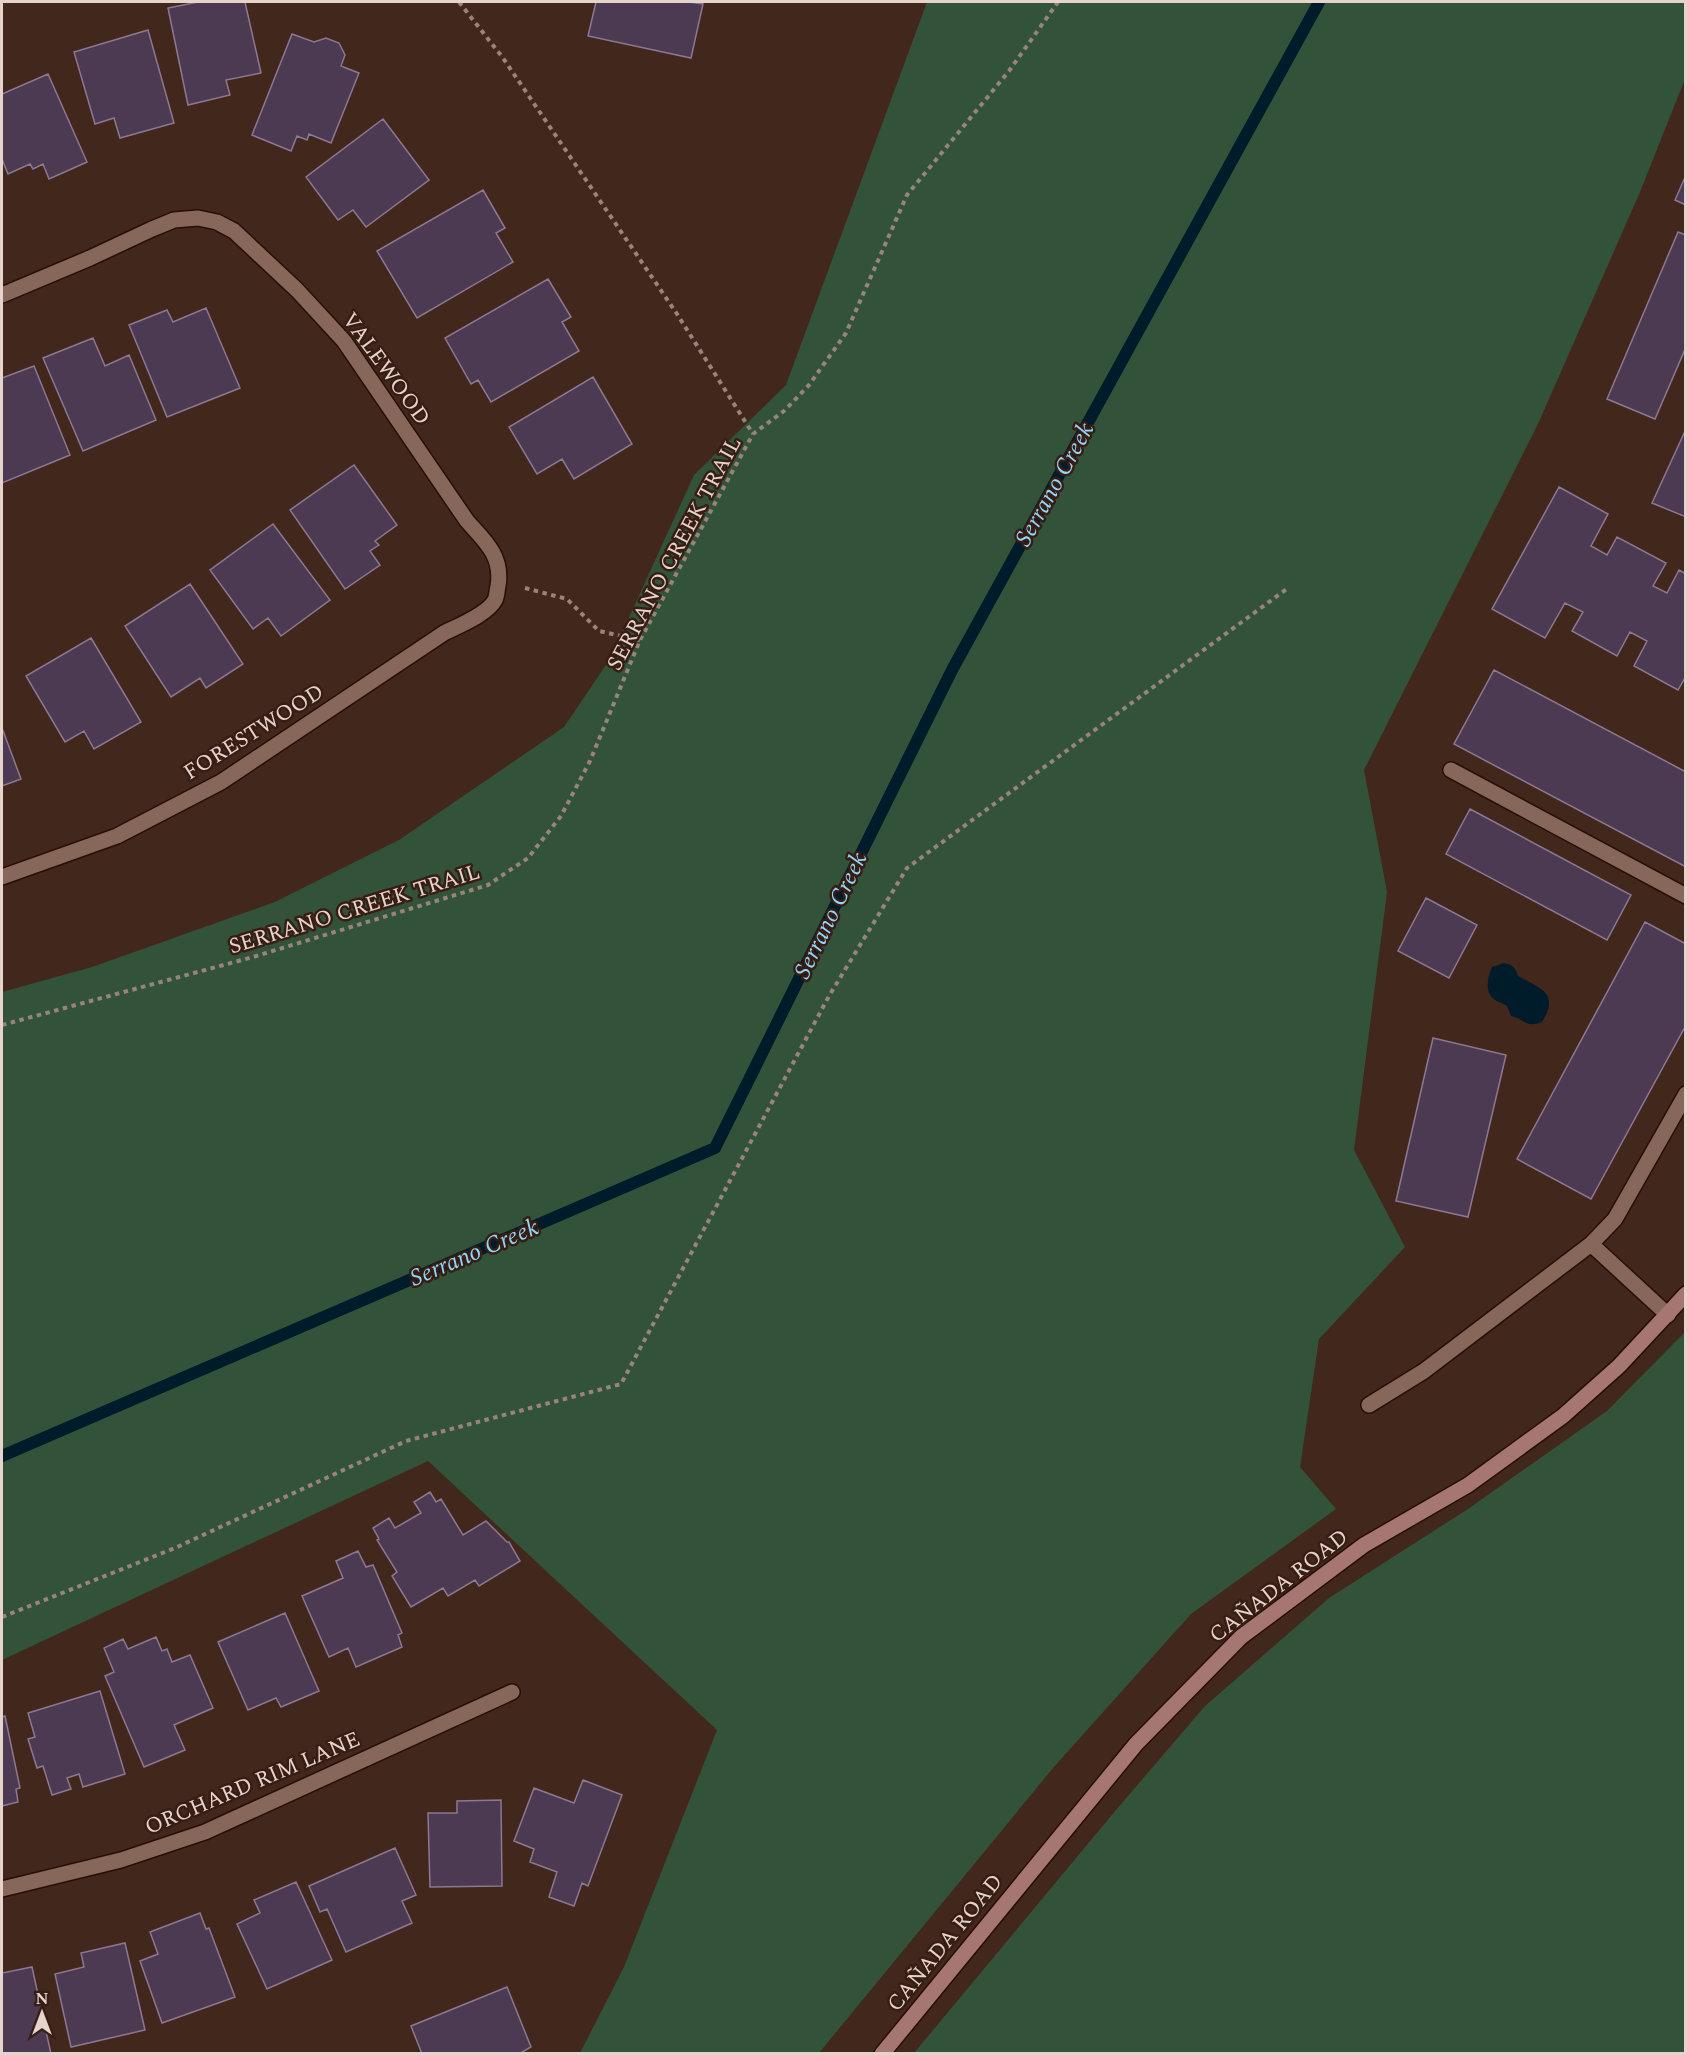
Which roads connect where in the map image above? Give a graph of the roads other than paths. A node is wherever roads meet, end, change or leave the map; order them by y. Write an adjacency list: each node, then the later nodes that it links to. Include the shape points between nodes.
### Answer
1 (2, 295): 2 (street, VALEWOOD, via 174,220 198,218 234,231 344,341 467,522 489,546 499,563)
2 (499, 581): 4 (street, FORESTWOOD, via 495,600 480,614 444,633 221,782 117,836)
3 (1451, 770): 5 (street)
4 (2, 877)
5 (1686, 896)
6 (1686, 1094): 7 (street, via 1615,1219)
7 (1591, 1244): 9 (street); 10 (street, via 1424,1371)
8 (1686, 1294): 9 (street, CAÑADA ROAD)
9 (1668, 1315): 13 (street, CAÑADA ROAD, via 1563,1416 1468,1485 1364,1545 1241,1637 1136,1744)
10 (1369, 1406)
11 (512, 1692): 12 (street, ORCHARD RIM LANE, via 205,1832 121,1860)
12 (2, 1889)
13 (882, 2054)

